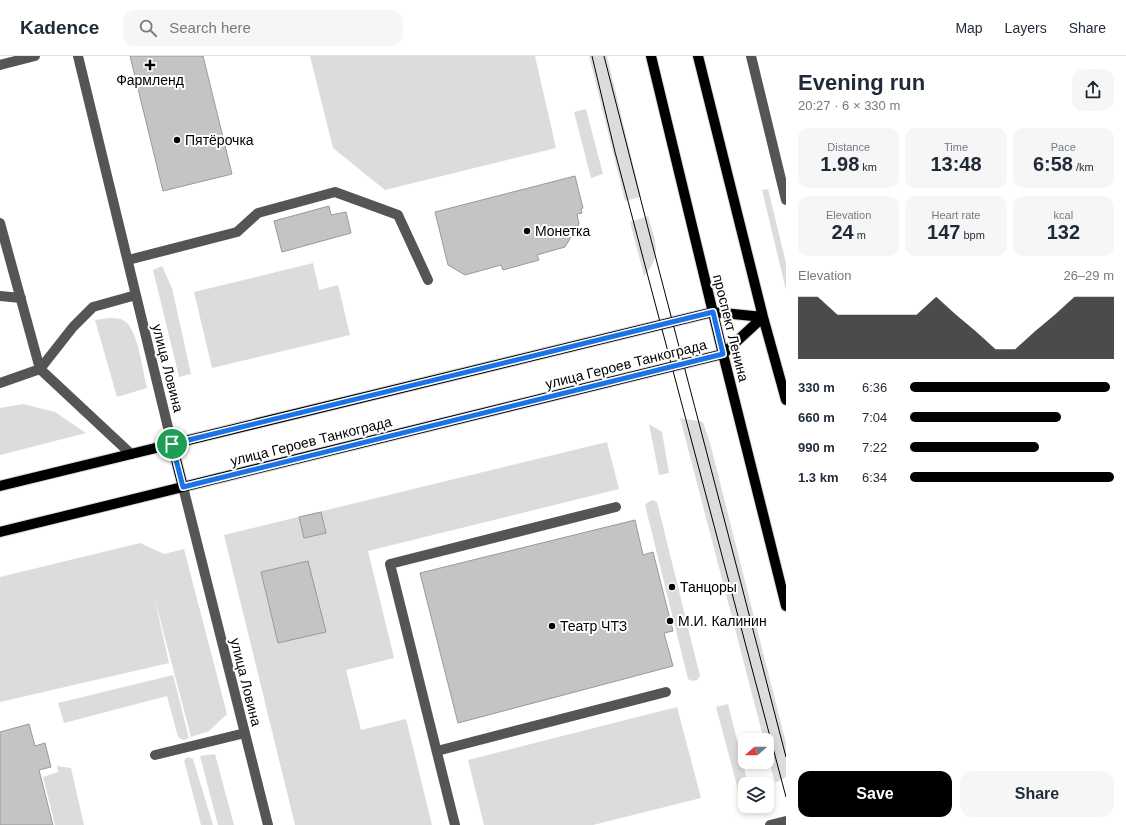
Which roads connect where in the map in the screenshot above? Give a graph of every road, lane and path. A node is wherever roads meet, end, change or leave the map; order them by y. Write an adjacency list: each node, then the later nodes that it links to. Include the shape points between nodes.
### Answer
1 (35, 56): 6 (street)
2 (78, 56): 9 (street, улица Ловина)
3 (651, 56): 14 (main road, проспект Ленина)
4 (698, 56): 15 (main road)
5 (751, 56): 7 (street)
6 (0, 65)
7 (786, 200)
8 (0, 223): 13 (street)
9 (128, 260): 10 (street, via 237,232 258,213 335,192 398,215); 11 (street, улица Ловина)
10 (428, 280)
11 (136, 295): 17 (street, via 93,307 73,327); 20 (street, улица Ловина)
12 (0, 296): 13 (street)
13 (21, 298): 17 (street)
14 (713, 312): 15 (main road); 16 (main road, проспект Ленина); 20 (main road)
15 (763, 317): 16 (main road, улица Героев Танкограда); 19 (main road)
16 (723, 354): 23 (main road, улица Героев Танкограда); 26 (main road, проспект Ленина)
17 (40, 369): 18 (street); 21 (street)
18 (0, 383)
19 (786, 400)
20 (172, 444): 21 (main road); 23 (main road, улица Ловина)
21 (131, 454): 22 (main road)
22 (0, 486)
23 (183, 487): 25 (main road, улица Героев Танкограда); 28 (street, улица Ловина)
24 (616, 507): 29 (street, via 390,564)
25 (0, 532)
26 (786, 606)
27 (666, 692): 29 (street)
28 (245, 732): 30 (street); 32 (street, улица Ловина)
29 (436, 752): 33 (street)
30 (155, 755)
31 (786, 821): 34 (street)
32 (268, 825)
33 (455, 825)
34 (770, 825)

